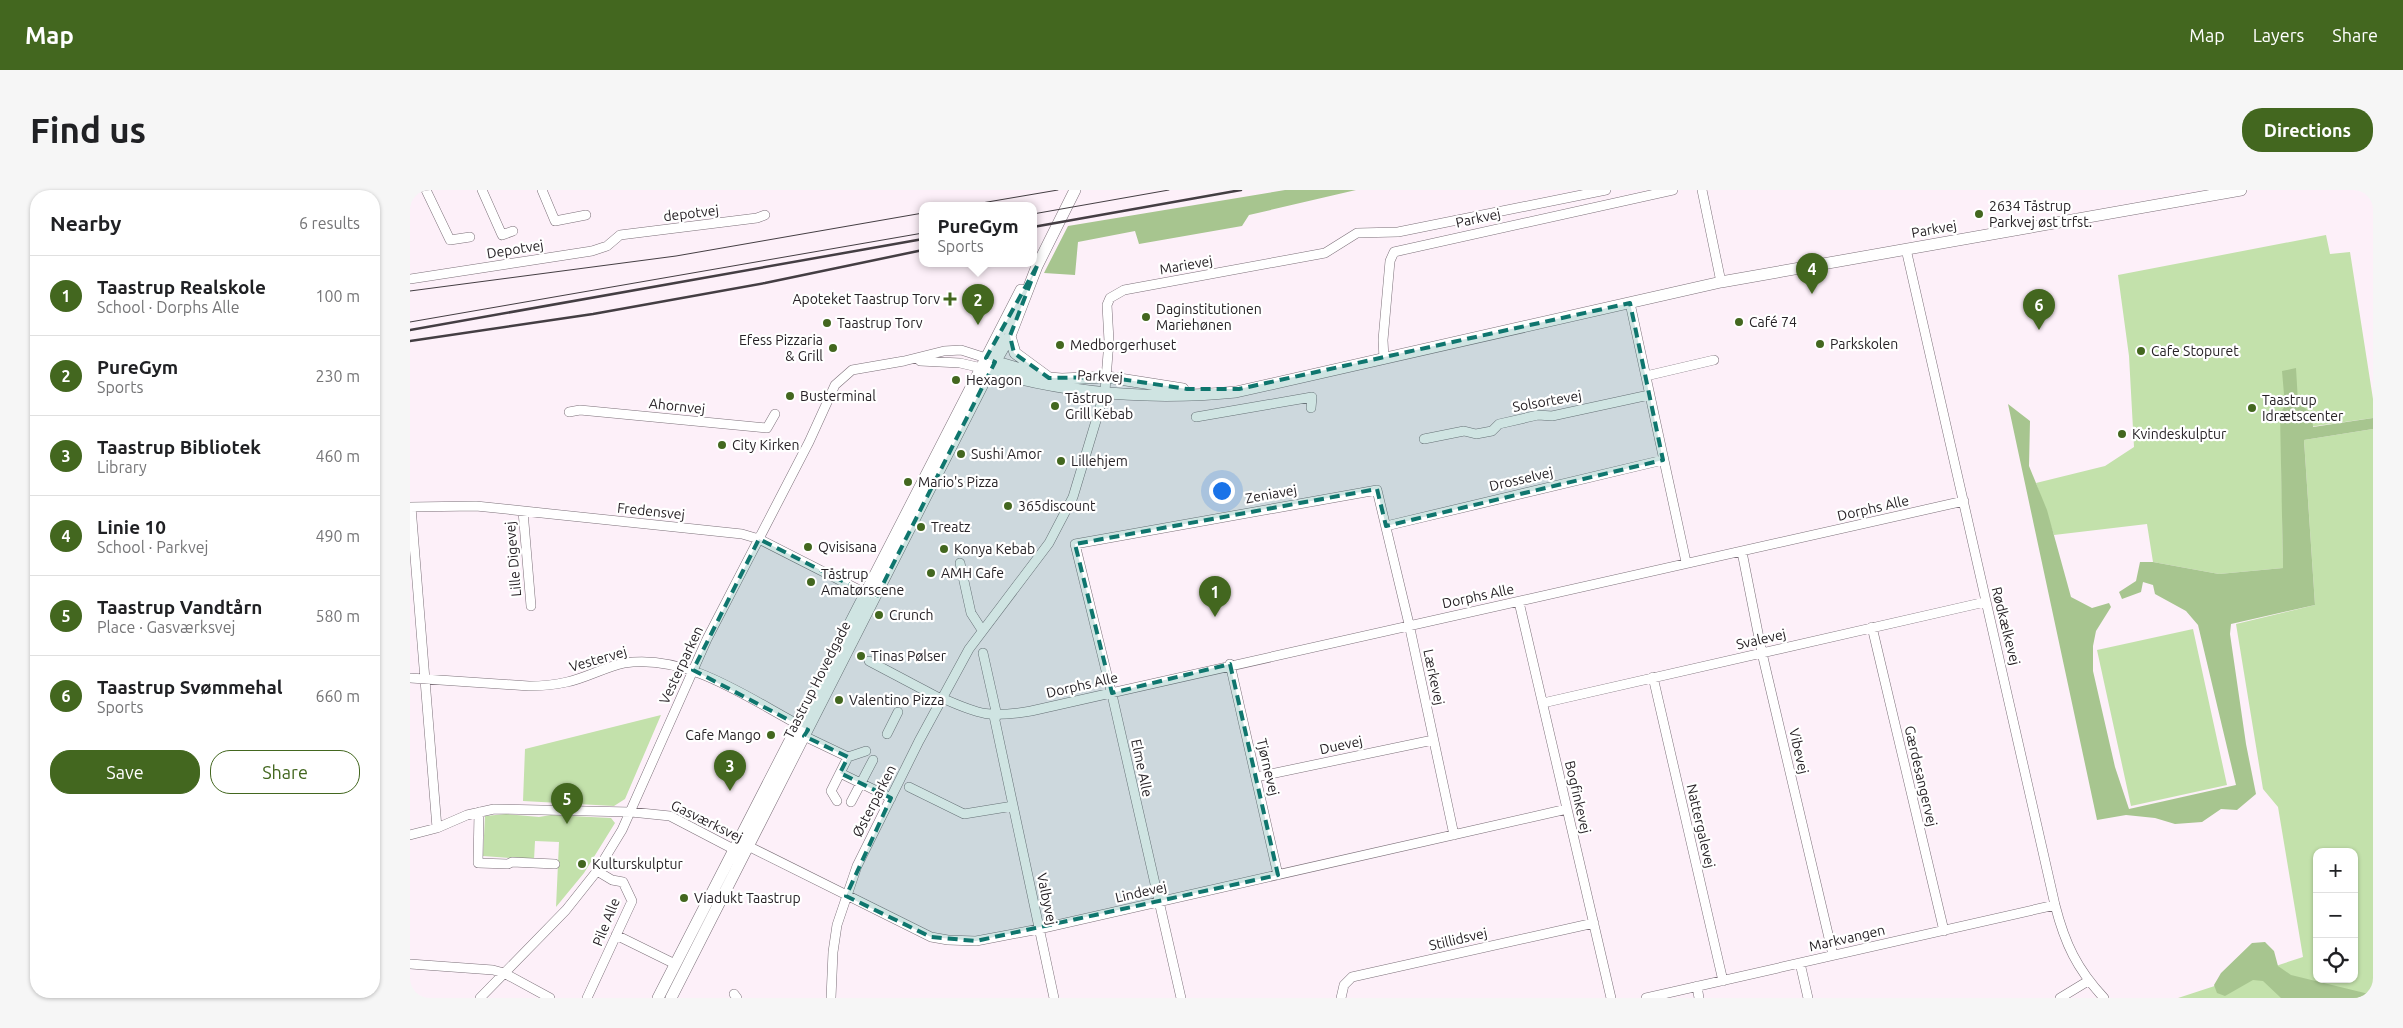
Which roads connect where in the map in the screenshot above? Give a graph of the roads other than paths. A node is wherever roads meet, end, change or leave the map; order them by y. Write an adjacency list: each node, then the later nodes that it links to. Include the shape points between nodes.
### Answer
1 (426, 190): 13 (street, via 450,240)
2 (482, 190): 11 (street, via 502,235)
3 (542, 190): 9 (street, via 555,221)
4 (1075, 190): 15 (street, Taastrup Hovedgade)
5 (1606, 190): 26 (street, Marievej, via 1398,232 1357,233 1325,254 1116,293 1107,305)
6 (1673, 190): 22 (street, Parkvej, via 1394,252 1390,261)
7 (1702, 190): 19 (street)
8 (2241, 190): 14 (street, Parkvej)
9 (586, 215)
10 (765, 215): 12 (street, depotvej)
11 (513, 231)
12 (620, 235): 18 (street, Depotvej, via 607,246 592,251)
13 (470, 237)
14 (1906, 249): 19 (street, Parkvej); 38 (street, Rødkælkevej)
15 (1037, 266)
16 (1036, 267): 24 (street, Taastrup Hovedgade, via 1027,278)
17 (1037, 267): 21 (street, Taastrup Hovedgade)
18 (410, 280)
19 (1721, 282): 20 (street, Parkvej)
20 (1630, 303): 22 (street, Parkvej); 25 (street)
21 (1010, 336): 24 (street, Taastrup Hovedgade); 27 (street, via 1015,353)
22 (1384, 359): 28 (street, Parkvej)
23 (1714, 360): 25 (street)
24 (988, 365): 27 (street, Parkvej); 29 (street, Parkvej, via 1069,390); 42 (street, Vesterparken, via 955,350 852,370 835,385); 47 (street, Taastrup Hovedgade)
25 (1646, 376): 30 (street)
26 (1107, 377): 27 (street, Parkvej); 28 (street, Parkvej, via 1188,390); 29 (street, Marievej)
27 (1049, 378)
28 (1240, 389): 29 (street, Parkvej, via 1206,395); 32 (street)
29 (1105, 391): 53 (street, Østerparken, via 1073,497 1064,515 1049,543)
30 (1649, 395): 36 (street, Solsortevej, via 1552,416 1538,415 1499,424 1492,431 1476,434 1464,431); 37 (street)
31 (1311, 408): 32 (street, via 1312,397)
32 (1244, 409): 35 (street)
33 (569, 412): 34 (street, Ahornvej, via 580,410 768,428)
34 (775, 414)
35 (1196, 417)
36 (1424, 439)
37 (1663, 460): 41 (street, Drosselvej); 45 (street)
38 (1964, 501): 44 (street, Dorphs Alle); 49 (street, Rødkælkevej)
39 (410, 507): 40 (street, Fredensvej, via 476,506); 61 (street)
40 (523, 511): 42 (street, Fredensvej, via 742,534); 50 (street, Lille Digevej)
41 (1386, 526): 43 (street, Zeniavej, via 1375,490); 51 (street, Lærkevej)
42 (759, 539): 47 (street, Fredensvej); 58 (street, Vesterparken)
43 (1075, 544): 62 (street, Elme Alle)
44 (1742, 552): 45 (street, Dorphs Alle); 55 (street, Vibevej)
45 (1686, 562): 48 (street, Dorphs Alle)
46 (960, 563): 53 (street, via 971,613)
47 (871, 595): 67 (street, Taastrup Hovedgade)
48 (1519, 602): 51 (street, Dorphs Alle); 64 (street, Bogfinkevej)
49 (1985, 602): 52 (street, Svalevej); 93 (street, Rødkælkevej)
50 (531, 606)
51 (1409, 624): 57 (street, Dorphs Alle); 69 (street, Lærkevej)
52 (1872, 628): 55 (street, Svalevej); 96 (street, Gærdesangervej)
53 (982, 630): 63 (street, Østerparken)
54 (983, 652): 66 (street)
55 (1762, 653): 59 (street, Svalevej); 98 (street, Vibevej)
56 (869, 661): 63 (street, Dorphs Alle)
57 (1230, 664): 62 (street, Dorphs Alle); 74 (street, Tjørnevej)
58 (693, 670): 61 (street, Vestervej, via 666,663 637,662 567,682 529,686); 67 (street, Vestervej); 83 (street, Vesterparken)
59 (1653, 677): 64 (street, Svalevej); 103 (street, Nattergalevej)
60 (410, 678): 61 (street, Vestervej)
61 (424, 679): 84 (street)
62 (1112, 693): 66 (street, Dorphs Alle); 92 (street, Elme Alle)
63 (942, 698): 66 (street, Dorphs Alle, via 971,711); 77 (street, Østerparken)
64 (1543, 703): 81 (street, Bogfinkevej)
65 (898, 712): 68 (street)
66 (996, 716): 80 (street, Valbyvej)
67 (803, 730): 71 (street, Vestervej); 87 (street, Taastrup Hovedgade)
68 (887, 734)
69 (1433, 740): 74 (street, Duevej); 86 (street, Lærkevej)
70 (866, 751): 71 (street)
71 (848, 757): 73 (street)
72 (873, 760): 75 (street)
73 (840, 773): 75 (street); 78 (street, via 831,791)
74 (1256, 777): 90 (street, Tjørnevej)
75 (861, 784): 77 (street); 79 (street)
76 (909, 787): 80 (street, via 967,814)
77 (891, 798): 91 (street, Østerparken, via 857,866)
78 (837, 801)
79 (851, 802)
80 (1013, 806): 95 (street, Valbyvej)
81 (1567, 809): 86 (street, Lindevej); 94 (street, Bogfinkevej)
82 (479, 812): 83 (street, Gasværksvej, via 509,808); 84 (street, Gasværksvej); 88 (street, via 478,863)
83 (631, 812): 87 (street, Gasværksvej, via 670,816); 89 (street, Vesterparken)
84 (437, 828): 85 (street, Gasværksvej)
85 (410, 835)
86 (1454, 835): 90 (street, Lindevej)
87 (741, 848): 91 (street, Lindevej); 101 (street, Taastrup Hovedgade); 110 (street, Taastrup Hovedgade)
88 (555, 864)
89 (597, 871): 97 (street, Pile Alle, via 623,882 632,901); 102 (street, Vesterparken, via 566,910)
90 (1278, 875): 92 (street, Lindevej)
91 (846, 896): 95 (street, Lindevej, via 931,937 948,940 976,941); 111 (street, Østerparken, via 833,952)
92 (1158, 902): 95 (street, Lindevej); 113 (street, Elme Alle)
93 (2055, 905): 96 (street, Markvangen); 104 (street, Rødkælkevej, via 2072,956)
94 (1594, 923): 114 (street, Stillidsvej, via 1352,977 1344,985); 115 (street, Bogfinkevej)
95 (1039, 928): 112 (street, Valbyvej)
96 (1944, 930): 98 (street, Markvangen)
97 (616, 935): 101 (street); 108 (street, Pile Alle)
98 (1834, 955): 99 (street, Markvangen)
99 (1800, 963): 103 (street, Markvangen); 118 (street)
100 (410, 964): 102 (street)
101 (675, 964): 109 (street, Taastrup Hovedgade)
102 (504, 973): 106 (street, Vesterparken); 107 (street)
103 (1723, 981): 105 (street, Markvangen)
104 (2088, 981): 119 (street); 120 (street, Rødkælkevej)
105 (1697, 986): 116 (street, Markvangen); 117 (street)
106 (480, 998)
107 (550, 998)
108 (587, 998)
109 (658, 998)
110 (671, 998)
111 (831, 998)
112 (1054, 998)
113 (1180, 998)
114 (1342, 998)
115 (1611, 998)
116 (1646, 998)
117 (1699, 998)
118 (1808, 998)
119 (2060, 998)
120 (2104, 998)

